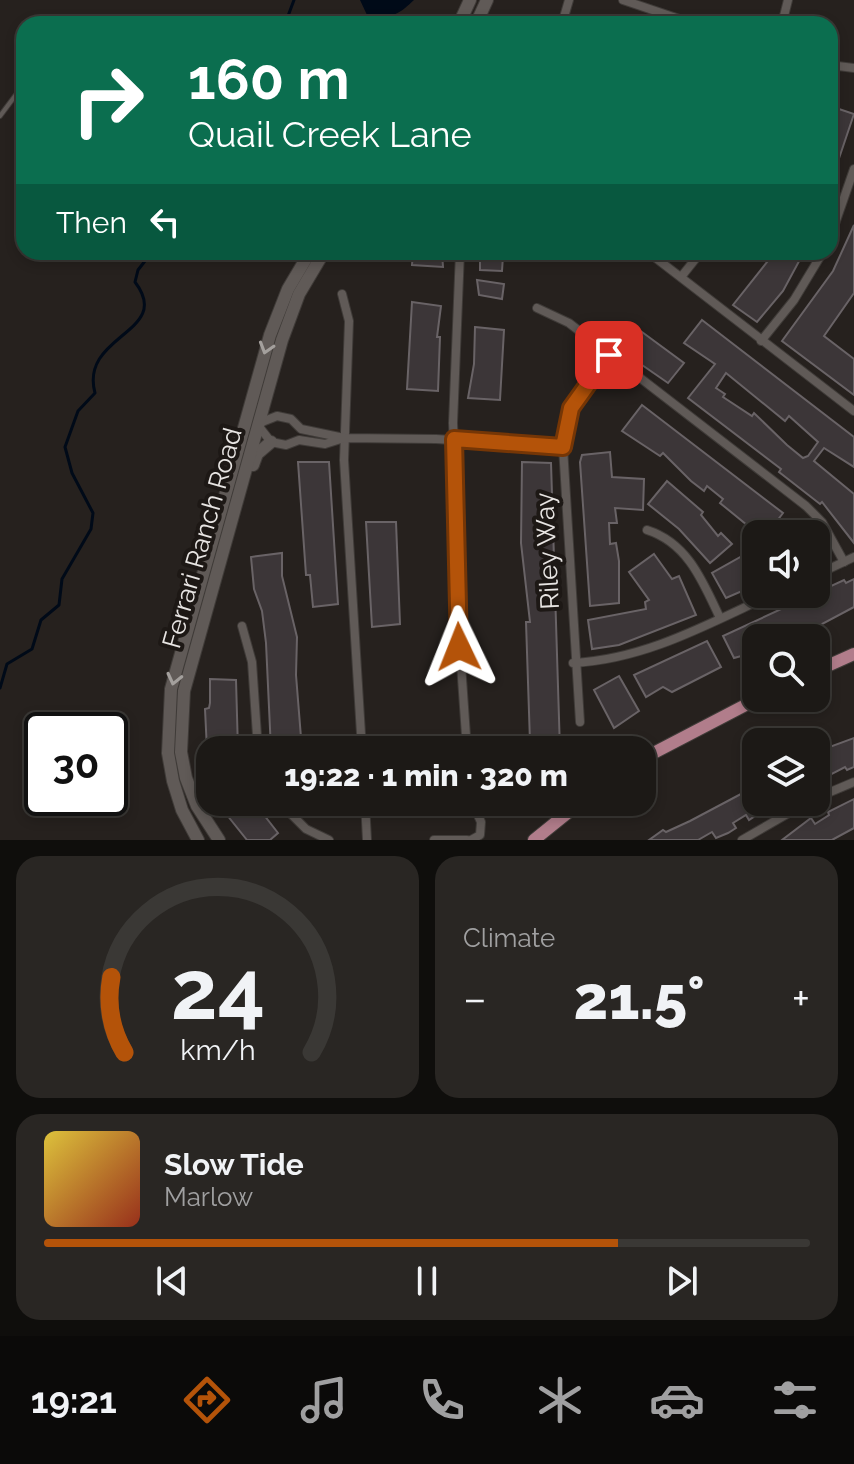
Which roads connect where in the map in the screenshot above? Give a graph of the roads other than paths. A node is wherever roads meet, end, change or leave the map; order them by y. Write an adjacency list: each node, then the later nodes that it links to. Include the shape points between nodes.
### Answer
1 (623, 0): 2 (street)
2 (670, 16)
3 (16, 95): 4 (lane)
4 (0, 116)
5 (854, 169): 6 (street)
6 (838, 215)
7 (306, 260): 19 (main road, Ferrari Ranch Road, one-way to 19, via 277,316)
8 (320, 260): 19 (main road, Ferrari Ranch Road, via 288,320)
9 (460, 260): 22 (street)
10 (659, 260): 13 (street)
11 (695, 260): 13 (street)
12 (818, 260): 16 (street)
13 (681, 277): 16 (street)
14 (342, 294): 21 (street, via 349,321)
15 (537, 308): 17 (street, via 555,314)
16 (761, 341): 18 (street)
17 (609, 355): 25 (street, Riley Way, via 571,408); 29 (street, via 806,506 822,522)
18 (854, 411)
19 (251, 423): 20 (street, via 277,416 291,419); 24 (street); 27 (main road, Ferrari Ranch Road); 50 (main road, Ferrari Ranch Road, one-way to 50, via 178,660 168,717 173,781)
20 (301, 429): 21 (street); 23 (street)
21 (344, 438): 22 (street); 23 (street, via 325,444); 40 (street)
22 (454, 439): 25 (street); 41 (street)
23 (299, 440): 24 (street, via 286,445)
24 (271, 442): 27 (main road, via 257,454)
25 (563, 447): 35 (street, Riley Way)
26 (647, 530): 32 (street, via 674,545 690,562)
27 (221, 554): 51 (main road, Ferrari Ranch Road, via 184,691 181,752 197,806)
28 (854, 557): 29 (street)
29 (844, 562): 30 (street)
30 (830, 568)
31 (742, 608): 32 (street)
32 (720, 618): 35 (street, via 646,652)
33 (242, 626): 39 (street, via 252,662)
34 (854, 654): 36 (main road)
35 (573, 663): 38 (street, Riley Way)
36 (830, 665)
37 (742, 707): 42 (main road)
38 (580, 722)
39 (257, 736)
40 (361, 736)
41 (466, 736)
42 (656, 752)
43 (854, 782): 44 (street)
44 (830, 792)
45 (293, 816): 52 (street)
46 (366, 816): 53 (street)
47 (478, 816): 55 (street, via 480,835)
48 (564, 816): 56 (main road)
49 (784, 816): 57 (street)
50 (198, 840)
51 (219, 840)
52 (329, 840)
53 (367, 840)
54 (434, 840): 55 (street)
55 (469, 840)
56 (534, 840)
57 (742, 840)

